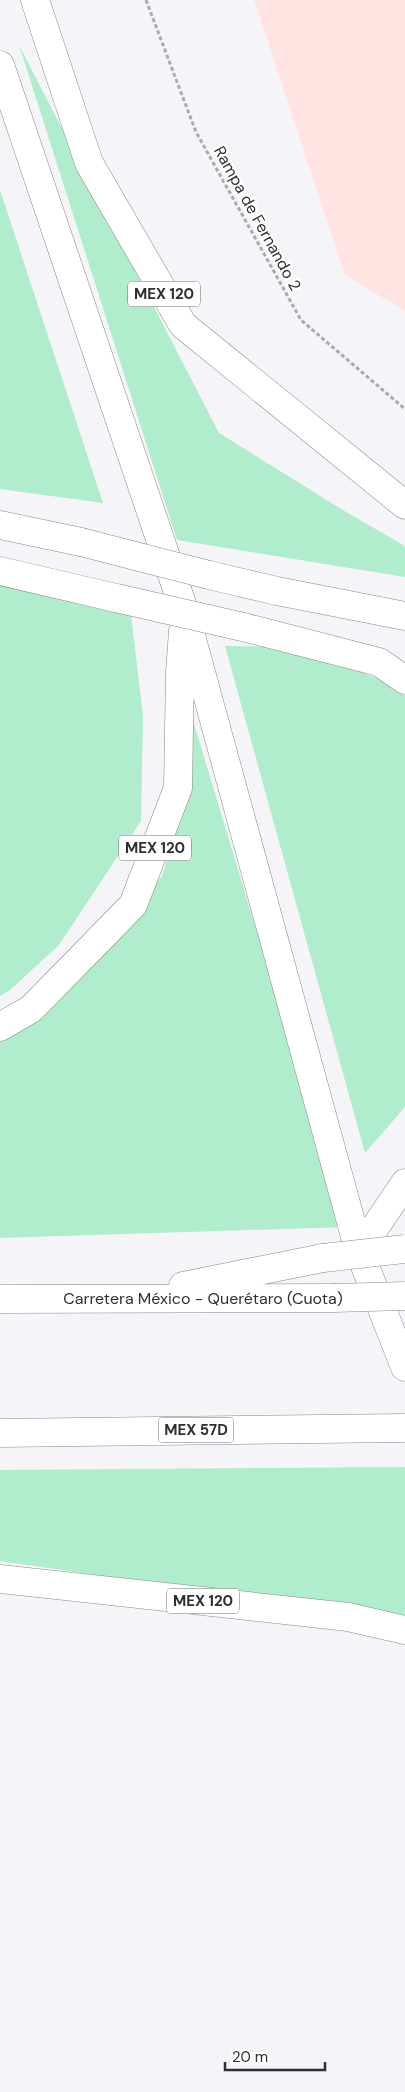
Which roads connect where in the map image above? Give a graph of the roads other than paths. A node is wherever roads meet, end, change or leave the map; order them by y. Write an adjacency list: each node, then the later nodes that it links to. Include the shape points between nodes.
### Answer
1 (35, 0): 3 (main road, MEX 120, via 89,163 183,325)
2 (0, 65): 6 (main road, MEX 120)
3 (405, 505)
4 (0, 524): 7 (main road, bridge, via 277,591)
5 (0, 571): 8 (main road, bridge, via 379,662)
6 (184, 610): 9 (main road, MEX 120, via 178,788 133,905 31,1009); 12 (main road)
7 (405, 616)
8 (405, 680)
9 (0, 1027)
10 (405, 1183): 12 (main road)
11 (405, 1249): 15 (main road, bridge, via 323,1258)
12 (359, 1251): 16 (main road)
13 (405, 1296): 15 (main road, Carretera México - Querétaro (Cuota), bridge)
14 (0, 1299): 15 (main road, Carretera México - Querétaro (Cuota))
15 (120, 1299)
16 (405, 1367)
17 (398, 1428): 18 (main road, MEX 57D)
18 (0, 1433)
19 (0, 1579): 20 (main road, MEX 120, via 348,1616)
20 (405, 1630)

